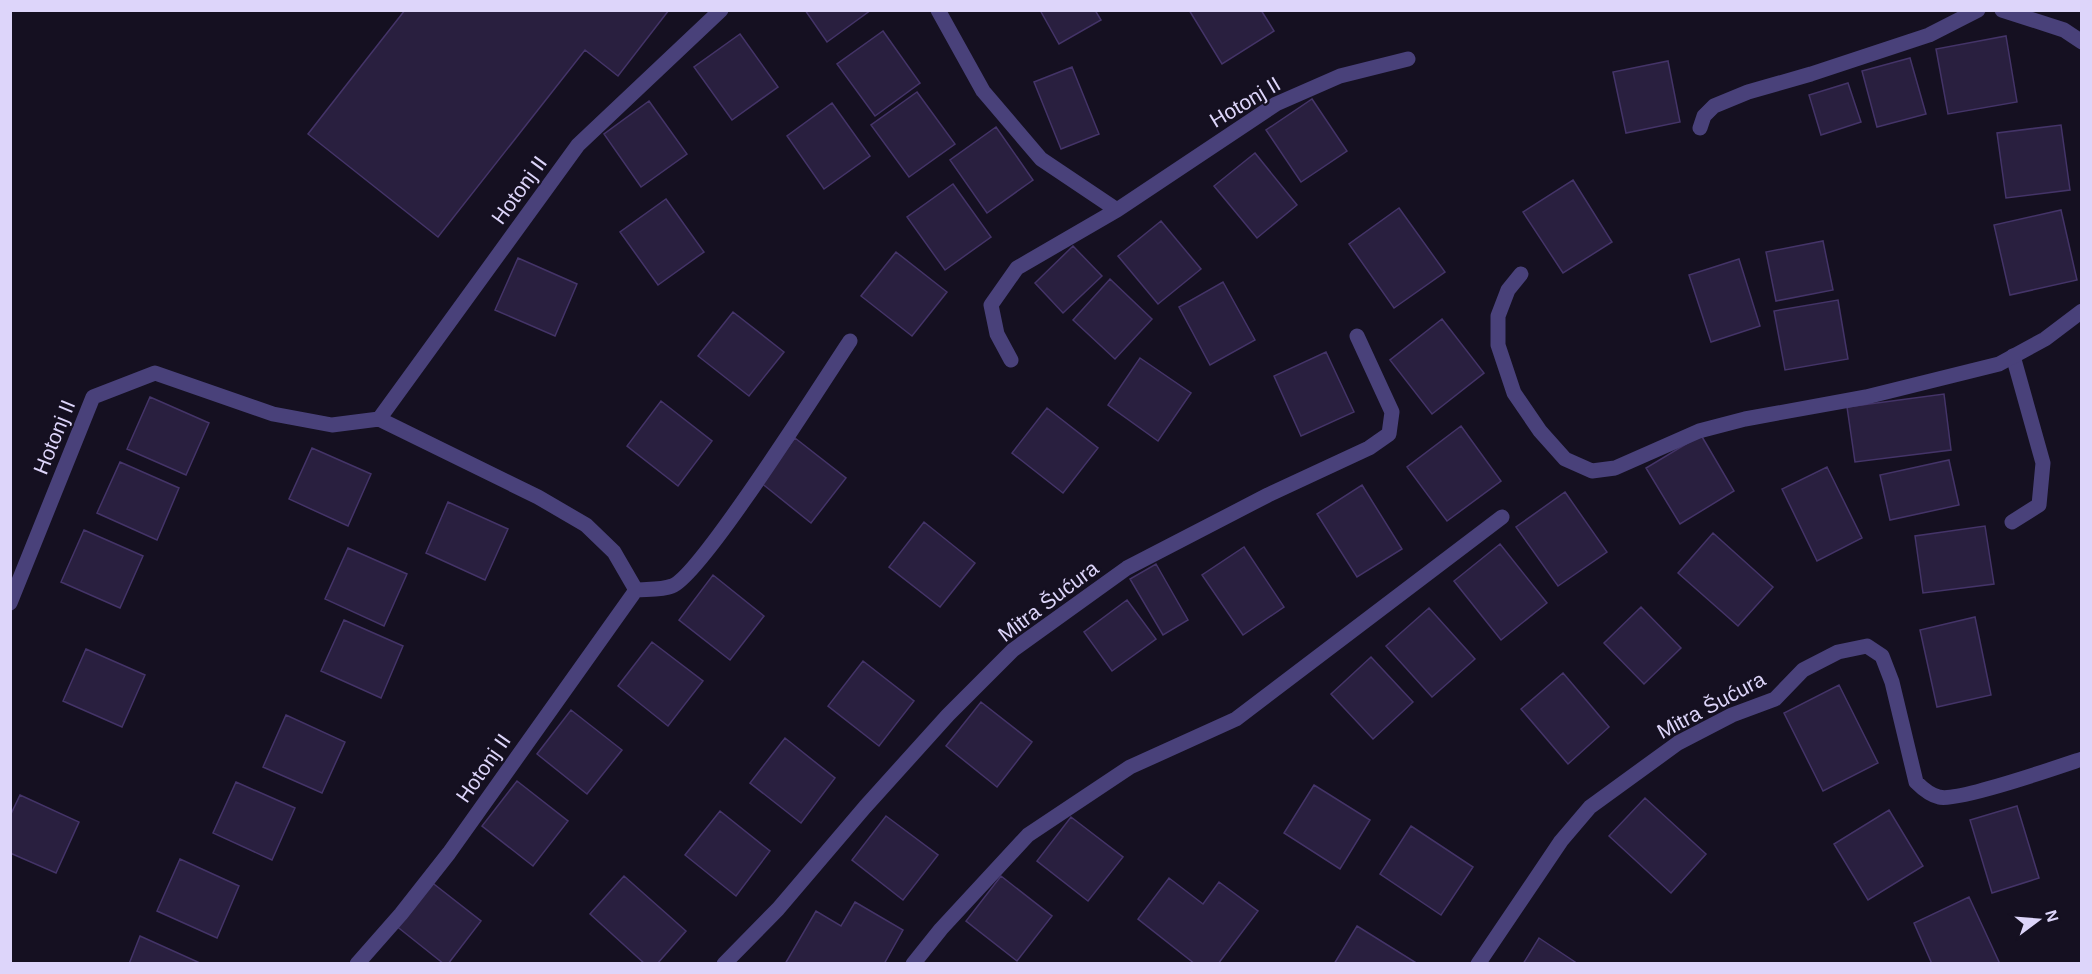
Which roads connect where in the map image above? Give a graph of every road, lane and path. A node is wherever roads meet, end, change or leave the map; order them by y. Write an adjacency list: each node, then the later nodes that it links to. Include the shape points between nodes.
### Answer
1 (721, 10): 15 (street, Hotonj II, via 578,145)
2 (938, 10): 8 (street, via 983,91 1041,159)
3 (1978, 10): 7 (street, via 1929,34 1714,106 1704,116)
4 (2002, 10): 5 (street, via 2064,30)
5 (2082, 42)
6 (1408, 59): 8 (street, Hotonj II, via 1340,76 1275,104)
7 (1700, 128)
8 (1117, 210): 14 (street, Hotonj II, via 1017,268 991,304 997,334)
9 (1521, 274): 13 (street, via 1508,290 1498,316 1498,345 1514,393 1565,459 1592,471 1615,468 1699,431 1866,397 1999,364)
10 (2082, 311): 13 (street, via 2045,339)
11 (1357, 336): 22 (street, Mitra Šućura, via 1392,412 1389,434 1369,448 1127,568 1013,650 948,715 778,909)
12 (850, 341): 18 (street, via 728,524 690,572 674,586)
13 (2013, 356): 17 (street, via 2043,463 2038,505)
14 (1011, 360)
15 (379, 419): 18 (street, via 538,496 586,525 614,552); 19 (street, Hotonj II, via 332,425 273,414 155,374 93,397)
16 (1502, 518): 23 (street, via 1236,719 1130,767 1028,835)
17 (2012, 522)
18 (636, 590): 21 (street, Hotonj II, via 449,853)
19 (10, 603)
20 (2082, 759): 24 (street, Mitra Šućura, via 1978,791 1941,798 1917,782 1882,656 1867,646 1838,652 1803,670 1775,699 1732,715 1678,743 1590,807 1561,841)
21 (357, 963)
22 (724, 963)
23 (913, 963)
24 (1478, 963)

